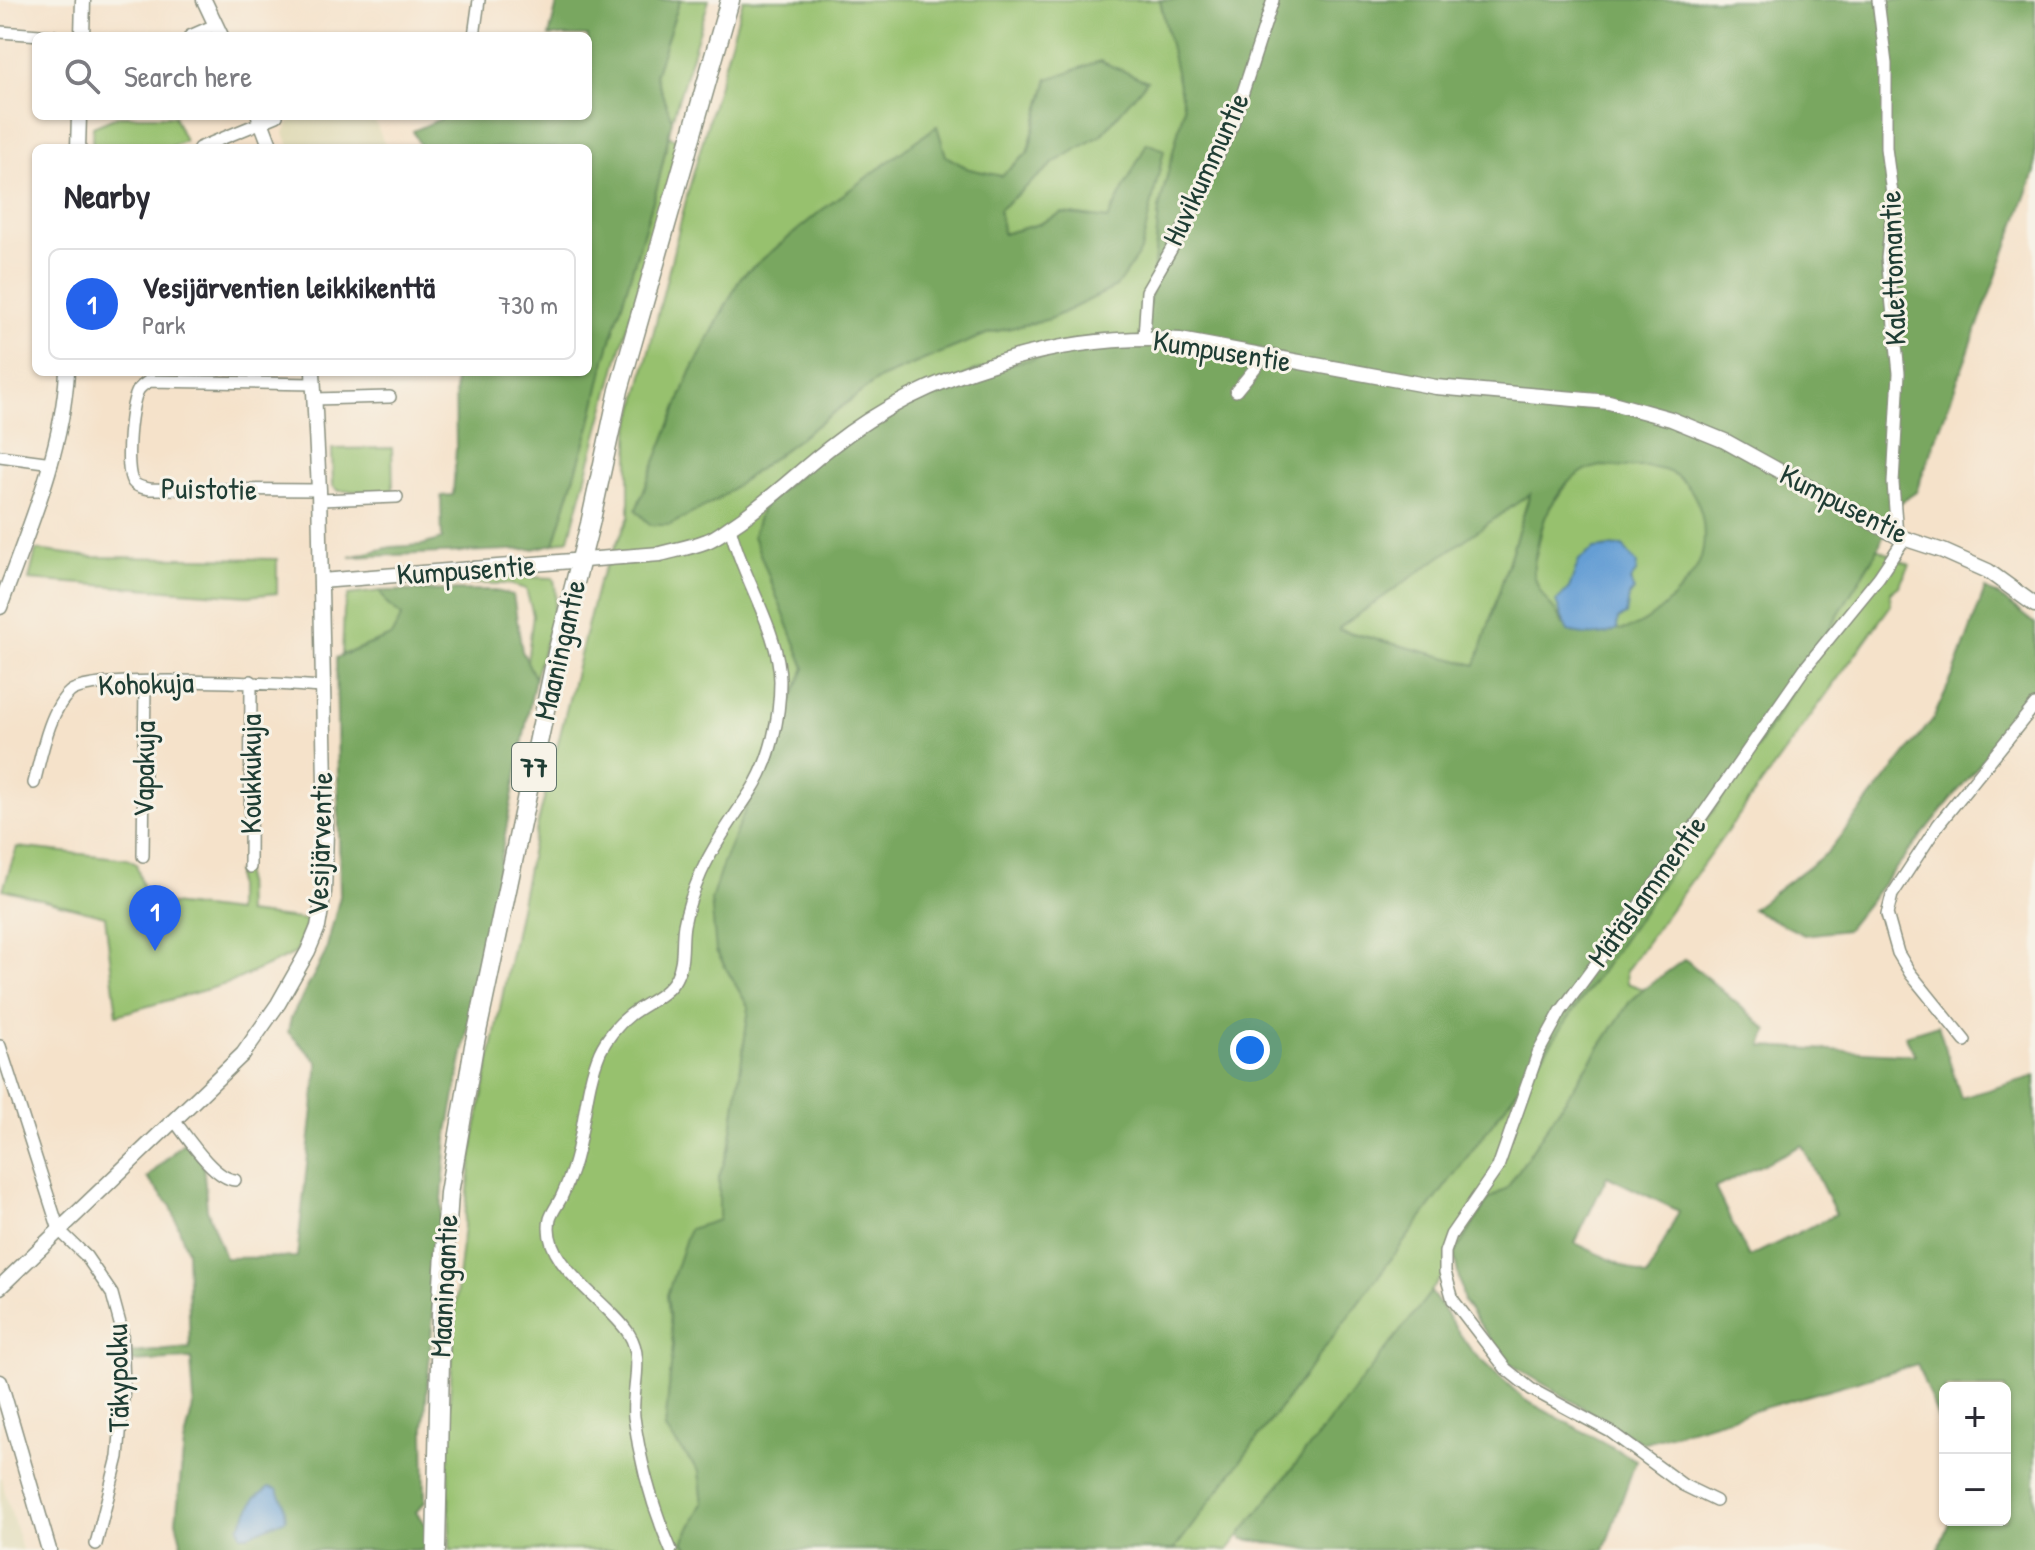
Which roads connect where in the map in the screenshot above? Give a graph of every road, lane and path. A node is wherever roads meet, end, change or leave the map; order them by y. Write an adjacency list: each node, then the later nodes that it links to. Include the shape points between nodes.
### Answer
1 (83, 0): 9 (street)
2 (204, 0): 7 (street)
3 (479, 0): 10 (street)
4 (730, 0): 29 (main road, Maaningantie / 77, via 619,390)
5 (1273, 0): 17 (street, Huvikummuntie, via 1232,126 1147,291)
6 (1878, 0): 28 (street, Kalettomantie, via 1893,201 1887,258 1899,373 1893,483)
7 (218, 31)
8 (0, 32): 11 (street)
9 (82, 32)
10 (475, 32)
11 (32, 34)
12 (79, 120): 14 (street)
13 (260, 120): 15 (street); 16 (street)
14 (78, 144)
15 (208, 144)
16 (269, 144)
17 (1144, 337): 18 (street, Kumpusentie); 27 (street, Kumpusentie, via 1073,344 973,371 930,389 863,424)
18 (1265, 356): 21 (street); 28 (street, Kumpusentie, via 1436,387 1609,402 1658,415 1725,441)
19 (67, 376): 24 (street)
20 (314, 385): 22 (street); 25 (street, Vesijärventie); 25 (street, Puistotie, via 149,381 140,386 132,407 129,466 131,480 150,489)
21 (1236, 391)
22 (390, 397)
23 (0, 456): 24 (street)
24 (52, 463): 32 (street)
25 (319, 495): 26 (street); 30 (street, Vesijärventie)
26 (397, 497)
27 (730, 527): 29 (street, Kumpusentie, via 709,541 660,554); 51 (street, via 778,664 780,690 771,747 702,871 684,925 676,979 631,1014 600,1053 573,1166 550,1219 555,1252 636,1347 634,1413 639,1444)
28 (1901, 537): 31 (street, Kumpusentie, via 1988,571); 47 (street, Mätäslammentie, via 1879,577 1805,668 1561,1011 1538,1053 1498,1167 1445,1252 1453,1300 1506,1369 1531,1389 1611,1432 1683,1485)
29 (580, 562): 30 (street, Kumpusentie); 50 (main road, Maaningantie / 77, via 474,1046 449,1193)
30 (321, 581): 35 (street, Vesijärventie)
31 (2035, 605)
32 (0, 607)
33 (251, 681): 34 (street, Kohokuja); 35 (street, Kohokuja); 39 (street, Koukkukuja)
34 (145, 682): 37 (street, Kohokuja, via 85,686 69,693 48,734); 38 (street, Vapakuja)
35 (322, 687): 42 (street, Vesijärventie, via 326,832 318,927 278,1004 243,1054)
36 (2035, 705): 40 (street, via 1938,825 1892,895 1887,914 1910,973)
37 (34, 783)
38 (143, 856)
39 (250, 867)
40 (1965, 1041)
41 (0, 1046): 44 (street)
42 (174, 1120): 43 (street, via 217,1172); 44 (street, Vesijärventie)
43 (235, 1180)
44 (59, 1230): 45 (street, Vesijärventie); 48 (street, Täkypolku, via 86,1256 112,1294 122,1331 118,1457)
45 (0, 1287)
46 (0, 1382): 49 (street)
47 (1716, 1501)
48 (96, 1544)
49 (49, 1550)
50 (436, 1550)
51 (671, 1550)

